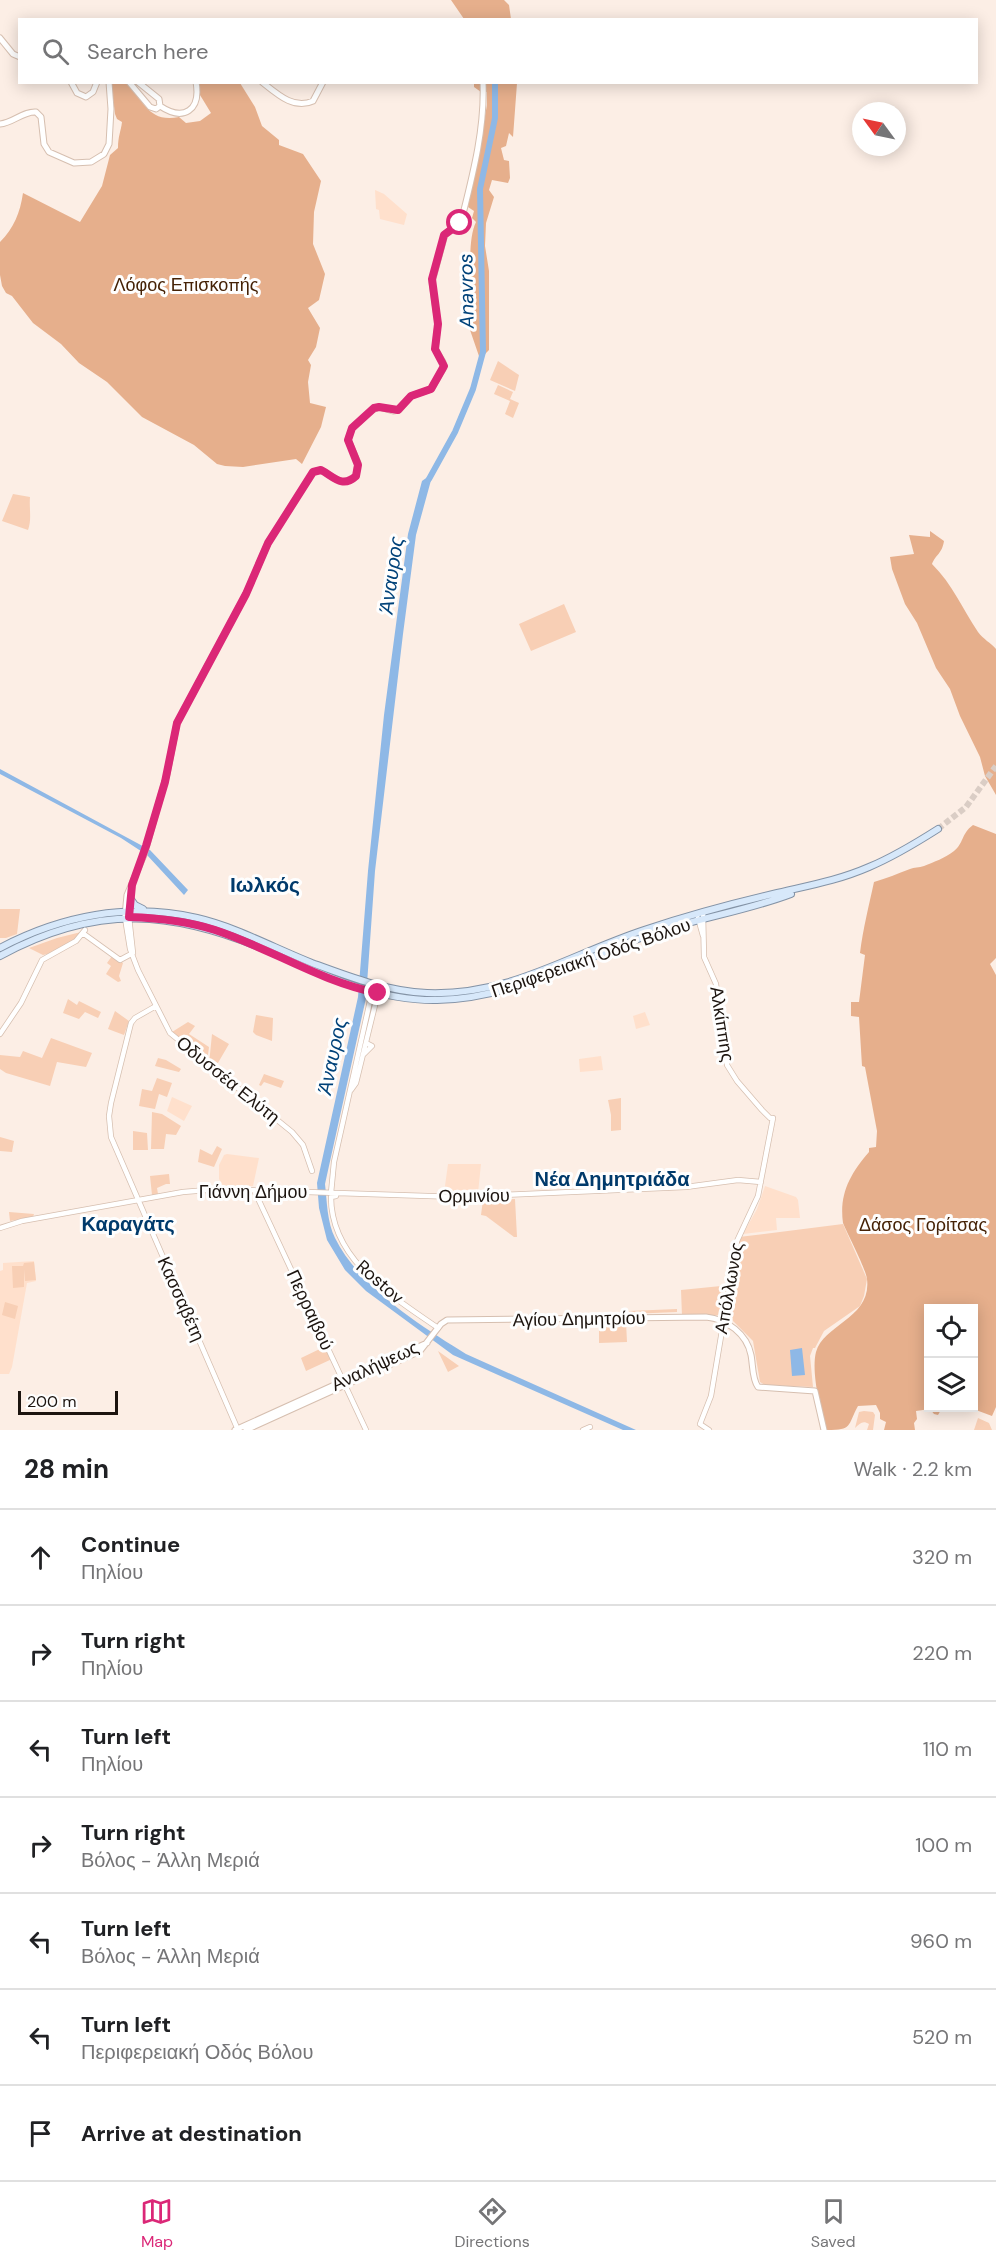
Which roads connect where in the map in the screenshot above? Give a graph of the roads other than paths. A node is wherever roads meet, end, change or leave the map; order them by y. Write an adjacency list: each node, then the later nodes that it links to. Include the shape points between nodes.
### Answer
1 (0, 38): 2 (main road)
2 (18, 56)
3 (72, 84): 4 (main road, via 84,97 92,94)
4 (96, 84)
5 (109, 84): 13 (main road, via 109,144 104,154 91,162 74,163 49,152 44,144 41,117 36,112)
6 (131, 84): 12 (main road, via 149,106)
7 (140, 84): 12 (main road, via 161,101)
8 (196, 84): 12 (main road, via 197,99 191,110 177,112)
9 (265, 84): 10 (main road, via 299,104 311,103)
10 (322, 84)
11 (483, 84): 15 (main road, via 478,147 465,206 460,223 444,235 432,279 438,324 435,349 444,362 443,369 431,389 411,396 399,410 374,408 352,428 348,440 358,465 356,476 341,482 321,470 313,472 268,543 246,594 177,723 169,768)
12 (160, 106)
13 (0, 124)
14 (938, 829): 19 (main road, via 847,876 777,899)
15 (132, 885): 16 (main road); 18 (main road)
16 (130, 898): 17 (main road); 18 (main road)
17 (147, 911): 18 (main road); 23 (main road, via 204,920)
18 (127, 914): 20 (main road, via 61,923); 21 (street, Οδυσσέα Ελύτη); 22 (main road, via 57,931); 23 (main road, via 215,930)
19 (700, 917): 24 (main road, via 635,933 490,989 426,993); 24 (main road, Περιφερειακή Οδός Βόλου, via 494,993 436,1000); 28 (street, Αλκίππης, via 705,959 716,984 727,1066)
20 (0, 948)
21 (133, 953): 25 (street, Οδυσσέα Ελύτη); 26 (street, via 121,961 85,932 42,960)
22 (0, 956)
23 (354, 983): 24 (main road)
24 (373, 990): 27 (street); 27 (street, via 366,1043)
25 (156, 1006): 29 (street, Οδυσσέα Ελύτη, via 174,1036 295,1136); 34 (street, Κασσαβέτη, via 132,1022 110,1107 111,1137)
26 (0, 1034)
27 (350, 1092): 32 (street)
28 (773, 1118): 30 (street, Απόλλωνος)
29 (312, 1171)
30 (761, 1182): 33 (street, Ορμινίου, via 738,1180 686,1187 489,1196); 36 (street, Απόλλωνος, via 738,1237)
31 (254, 1190): 32 (street, Γιάννη Δήμου); 34 (street, Γιάννη Δήμου, via 187,1192); 38 (street, Περραιβού)
32 (331, 1193): 33 (street, Ορμινίου)
33 (372, 1195): 37 (street, Rostov, via 331,1196 334,1221 346,1250 385,1290)
34 (138, 1201): 35 (street, Γιάννη Δήμου); 40 (street, Κασσαβέτη)
35 (0, 1228)
36 (722, 1321): 37 (main road, Αγίου Δημητρίου, via 706,1317 450,1320); 44 (street, Απόλλωνος, via 711,1396 700,1424); 45 (main road, via 747,1342 755,1382 761,1389 815,1391)
37 (437, 1329): 38 (main road, Αναλήψεως, via 428,1341)
38 (344, 1383): 40 (main road, Αναλήψεως); 41 (main road, Αναλήψεως); 42 (street, Περραιβού)
39 (590, 1427): 43 (street)
40 (237, 1430)
41 (246, 1430)
42 (366, 1430)
43 (584, 1430)
44 (709, 1430)
45 (824, 1430)

